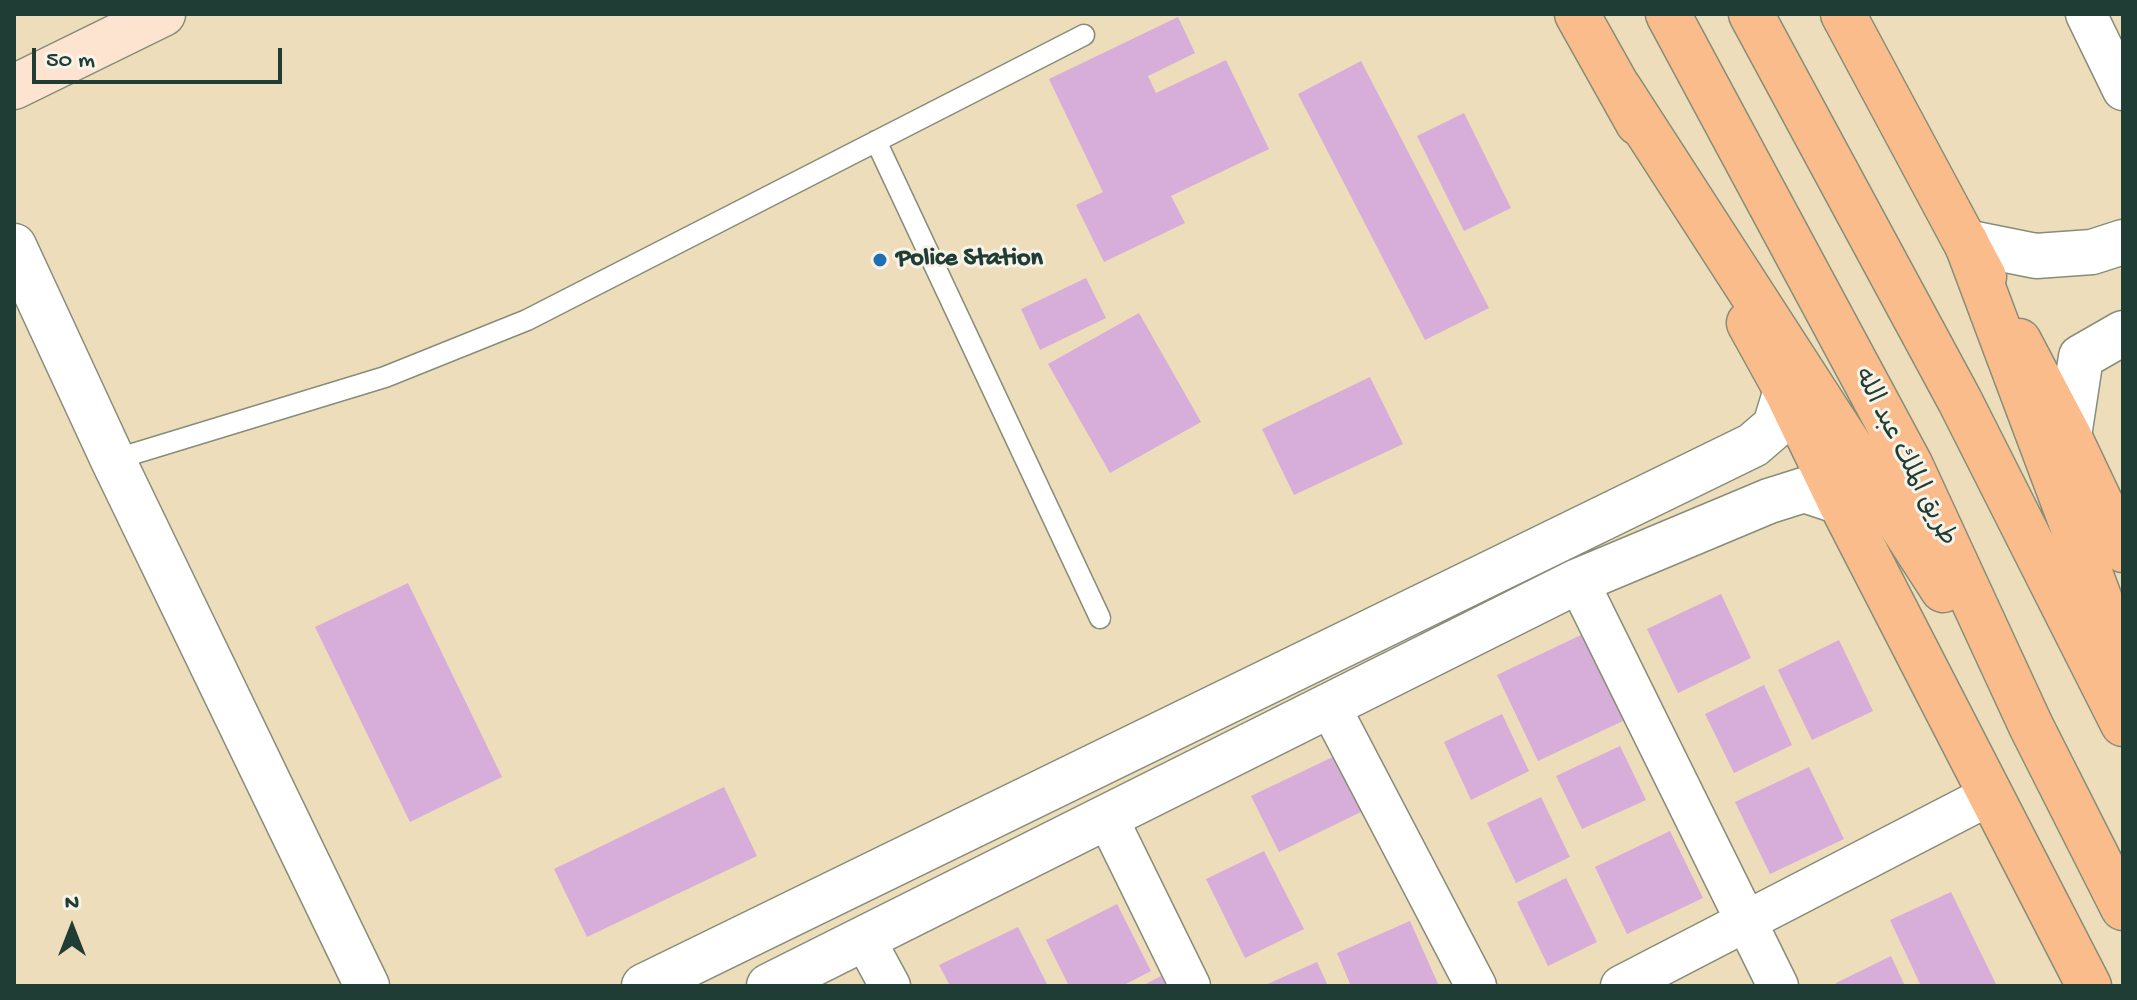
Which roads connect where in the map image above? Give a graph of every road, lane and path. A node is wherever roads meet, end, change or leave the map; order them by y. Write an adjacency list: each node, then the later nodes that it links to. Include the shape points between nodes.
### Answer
1 (163, 14): 8 (main road)
2 (1577, 14): 9 (main road)
3 (1668, 14): 26 (main road, طريق الملك عبد الله, via 1911,466)
4 (1751, 14): 25 (main road, via 1960,401)
5 (1843, 14): 12 (main road)
6 (2086, 14): 10 (street)
7 (1084, 35): 11 (lane)
8 (14, 87)
9 (1619, 88): 16 (main road); 26 (main road)
10 (2123, 90)
11 (876, 141): 18 (lane, via 527,320 385,377); 22 (lane)
12 (1966, 242): 13 (street, via 2036,256 2092,252); 17 (main road); 23 (main road)
13 (2123, 242)
14 (14, 246): 18 (street)
15 (2123, 333): 17 (street, via 2081,357)
16 (1786, 390): 19 (main road); 33 (street, via 1775,426 1753,445)
17 (2069, 436): 20 (main road)
18 (113, 460): 32 (street)
19 (1840, 502): 21 (street, via 1804,490); 27 (main road)
20 (2123, 550)
21 (1578, 581): 24 (street); 30 (street)
22 (1100, 618)
23 (2123, 661)
24 (1329, 705): 28 (street); 37 (street)
25 (2123, 724)
26 (2031, 726): 29 (main road, طريق الملك عبد الله)
27 (1990, 795): 30 (street); 40 (main road)
28 (1107, 817): 31 (street); 36 (street)
29 (2123, 908)
30 (1746, 922): 38 (street); 39 (street)
31 (864, 938): 34 (street); 35 (street)
32 (367, 986)
33 (644, 986)
34 (769, 986)
35 (890, 986)
36 (1190, 986)
37 (1476, 986)
38 (1621, 986)
39 (1778, 986)
40 (2089, 986)

